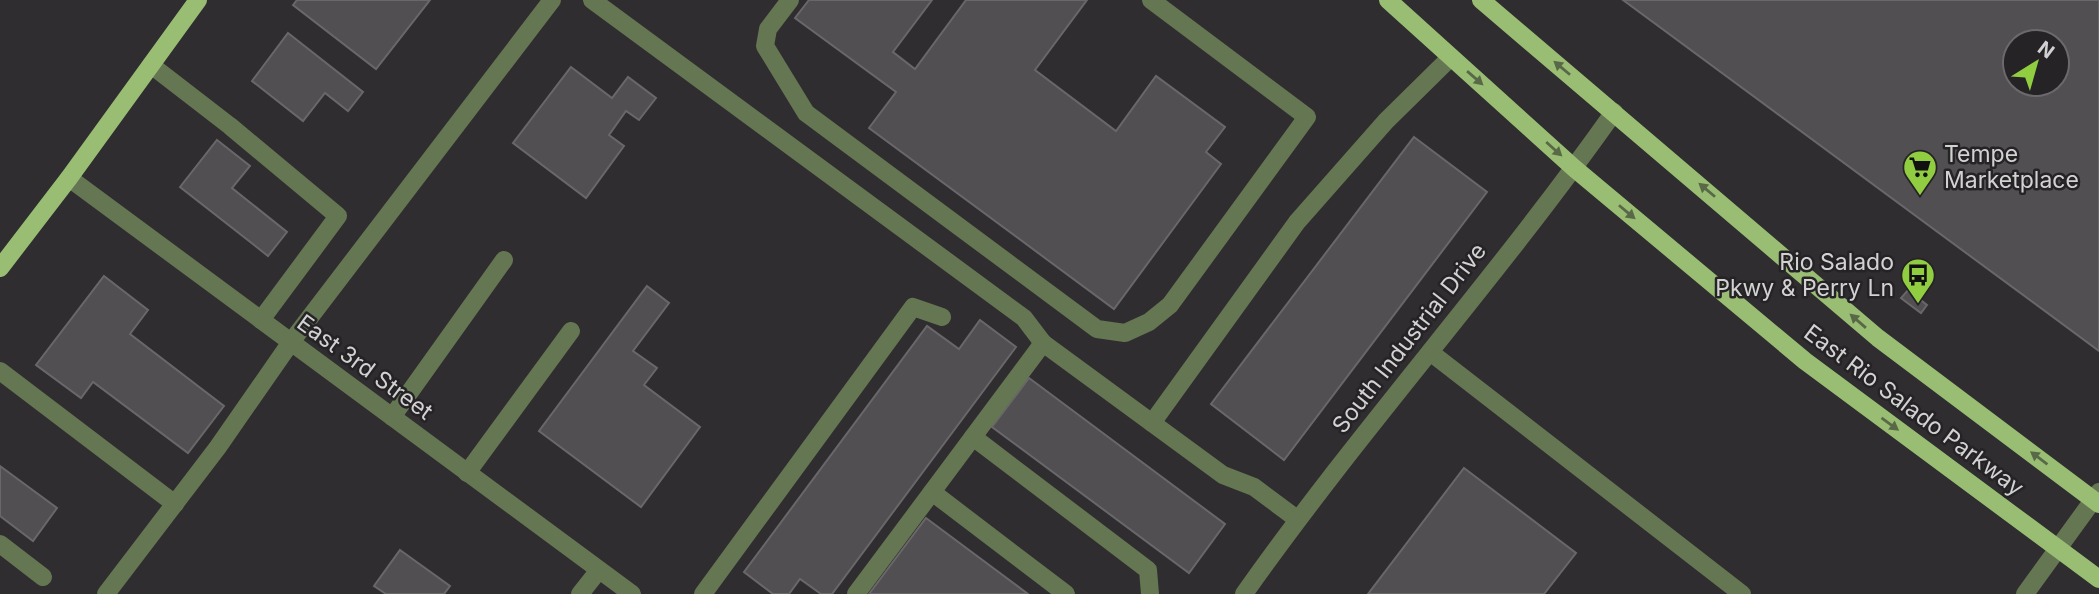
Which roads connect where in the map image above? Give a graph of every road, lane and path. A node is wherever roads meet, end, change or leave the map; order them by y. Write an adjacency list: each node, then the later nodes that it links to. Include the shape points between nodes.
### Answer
1 (198, 0): 9 (main road)
2 (552, 0): 18 (street)
3 (592, 0): 19 (street, via 1024,318)
4 (790, 0): 5 (street, via 768,29 765,46 806,113 1097,329 1125,333 1149,322 1170,304 1307,117)
5 (1151, 0)
6 (1388, 0): 8 (main road, East Rio Salado Parkway)
7 (1481, 0): 10 (main road, East Rio Salado Parkway, one-way to 7)
8 (1451, 57): 11 (main road, East Rio Salado Parkway, one-way to 11); 23 (street, via 1297,222)
9 (151, 65): 12 (main road); 16 (street, via 338,216)
10 (1614, 112): 11 (street, South Industrial Drive); 27 (main road, East Rio Salado Parkway, one-way to 10, via 1878,338)
11 (1574, 168): 20 (street, South Industrial Drive); 31 (main road, East Rio Salado Parkway, one-way to 31, via 1805,361)
12 (69, 178): 14 (main road); 16 (street, East 3rd Street)
13 (504, 260): 22 (street)
14 (0, 268)
15 (942, 317): 38 (street, via 913,307)
16 (261, 320): 18 (street, East 3rd Street)
17 (571, 331): 25 (street)
18 (290, 342): 22 (street, East 3rd Street); 28 (street)
19 (1043, 343): 23 (street); 24 (street)
20 (1430, 352): 29 (street, South Industrial Drive); 43 (street)
21 (0, 371): 28 (street)
22 (393, 418): 25 (street, East 3rd Street)
23 (1152, 422): 29 (street, via 1223,475 1254,487)
24 (973, 436): 26 (street); 41 (street, via 1148,570)
25 (467, 473): 32 (street, East 3rd Street)
26 (932, 492): 39 (street); 40 (street)
27 (2097, 498): 31 (street)
28 (175, 504): 35 (street)
29 (1297, 519): 42 (street, South Industrial Drive)
30 (0, 544): 33 (street)
31 (2058, 548): 34 (main road, East Rio Salado Parkway); 44 (street)
32 (599, 570): 36 (street); 37 (street, East 3rd Street)
33 (43, 577)
34 (2099, 579)
35 (106, 594)
36 (580, 594)
37 (632, 594)
38 (703, 594)
39 (856, 594)
40 (1066, 594)
41 (1150, 594)
42 (1244, 594)
43 (1742, 594)
44 (2025, 594)

